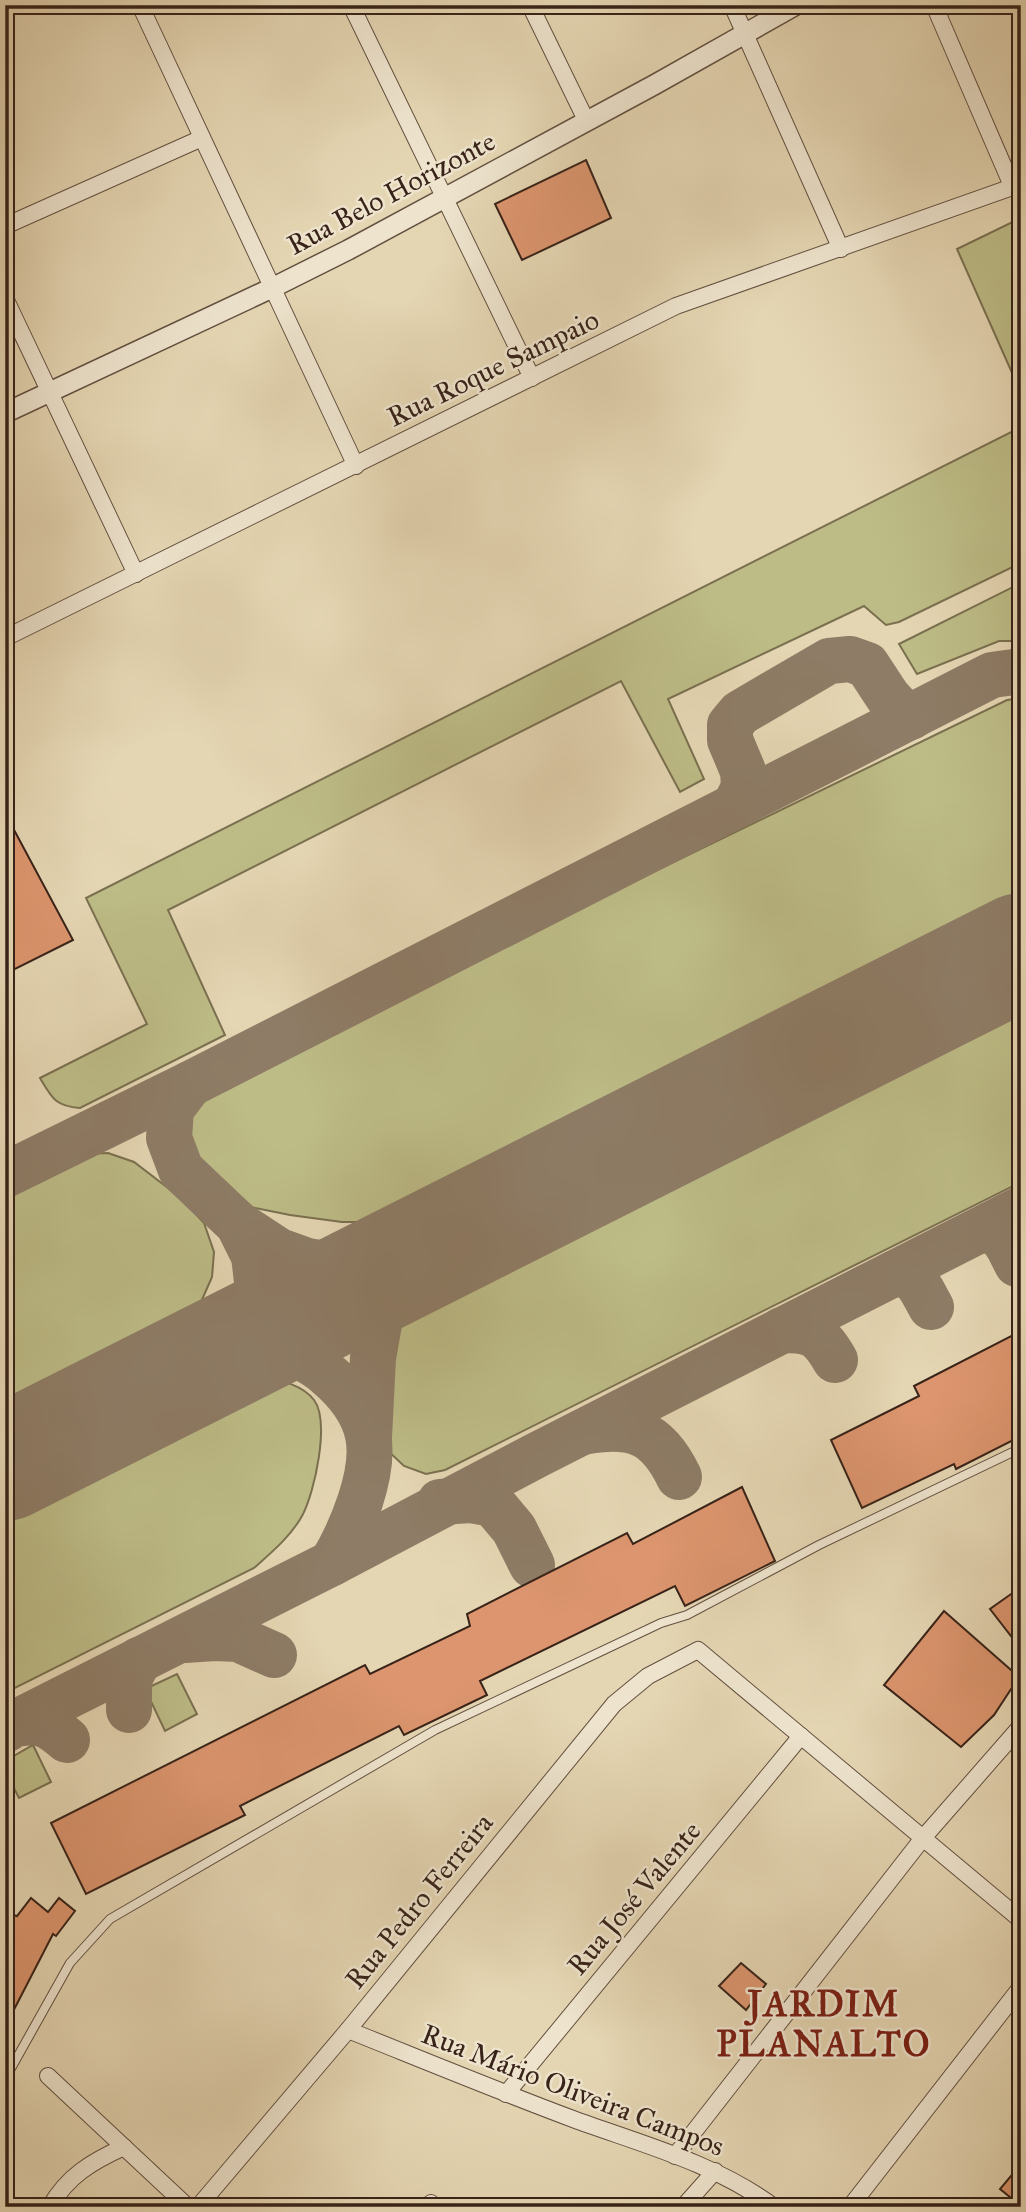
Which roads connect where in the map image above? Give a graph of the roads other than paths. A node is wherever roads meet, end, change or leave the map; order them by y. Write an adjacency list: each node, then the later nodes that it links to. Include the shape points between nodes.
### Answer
1 (140, 5): 9 (street)
2 (351, 5): 11 (street)
3 (530, 5): 8 (street)
4 (732, 5): 7 (street)
5 (796, 5): 7 (street, Rua Belo Horizonte)
6 (934, 5): 10 (street)
7 (744, 33): 8 (street, Rua Belo Horizonte); 13 (street)
8 (586, 120): 11 (street, Rua Belo Horizonte)
9 (202, 138): 12 (street); 14 (street)
10 (1017, 186): 13 (street, Rua Roque Sampaio)
11 (443, 196): 14 (street, Rua Belo Horizonte); 16 (street)
12 (5, 226)
13 (841, 249): 16 (street, Rua Roque Sampaio, via 676,306)
14 (274, 287): 17 (street, Rua Belo Horizonte); 19 (street)
15 (5, 298): 17 (street)
16 (532, 378): 19 (street, Rua Roque Sampaio)
17 (50, 392): 18 (street, Rua Belo Horizonte); 20 (street)
18 (5, 413)
19 (356, 466): 20 (street, Rua Roque Sampaio)
20 (136, 574): 21 (street, Rua Roque Sampaio)
21 (5, 638)
22 (1021, 1448): 30 (lane, via 818,1545 688,1615 661,1623 435,1730 110,1919 70,1963)
23 (1021, 1726): 25 (street)
24 (802, 1736): 25 (street); 28 (street, Rua Pedro Ferreira, via 698,1650 648,1676 614,1704); 31 (street, Rua José Valente)
25 (923, 1838): 26 (street); 33 (street)
26 (1021, 1920)
27 (1021, 1987): 40 (street)
28 (348, 2030): 31 (street, Rua Mário Oliveira Campos); 37 (street, Rua Pedro Ferreira)
29 (48, 2076): 32 (street)
30 (5, 2079)
31 (506, 2094): 33 (street, Rua Mário Oliveira Campos)
32 (124, 2147): 35 (street, via 90,2162); 36 (street)
33 (674, 2156): 34 (street, Rua Mário Oliveira Campos)
34 (715, 2171): 38 (street); 39 (street, Rua Mário Oliveira Campos)
35 (50, 2207)
36 (188, 2207)
37 (198, 2207)
38 (683, 2207)
39 (774, 2207)
40 (850, 2207)

